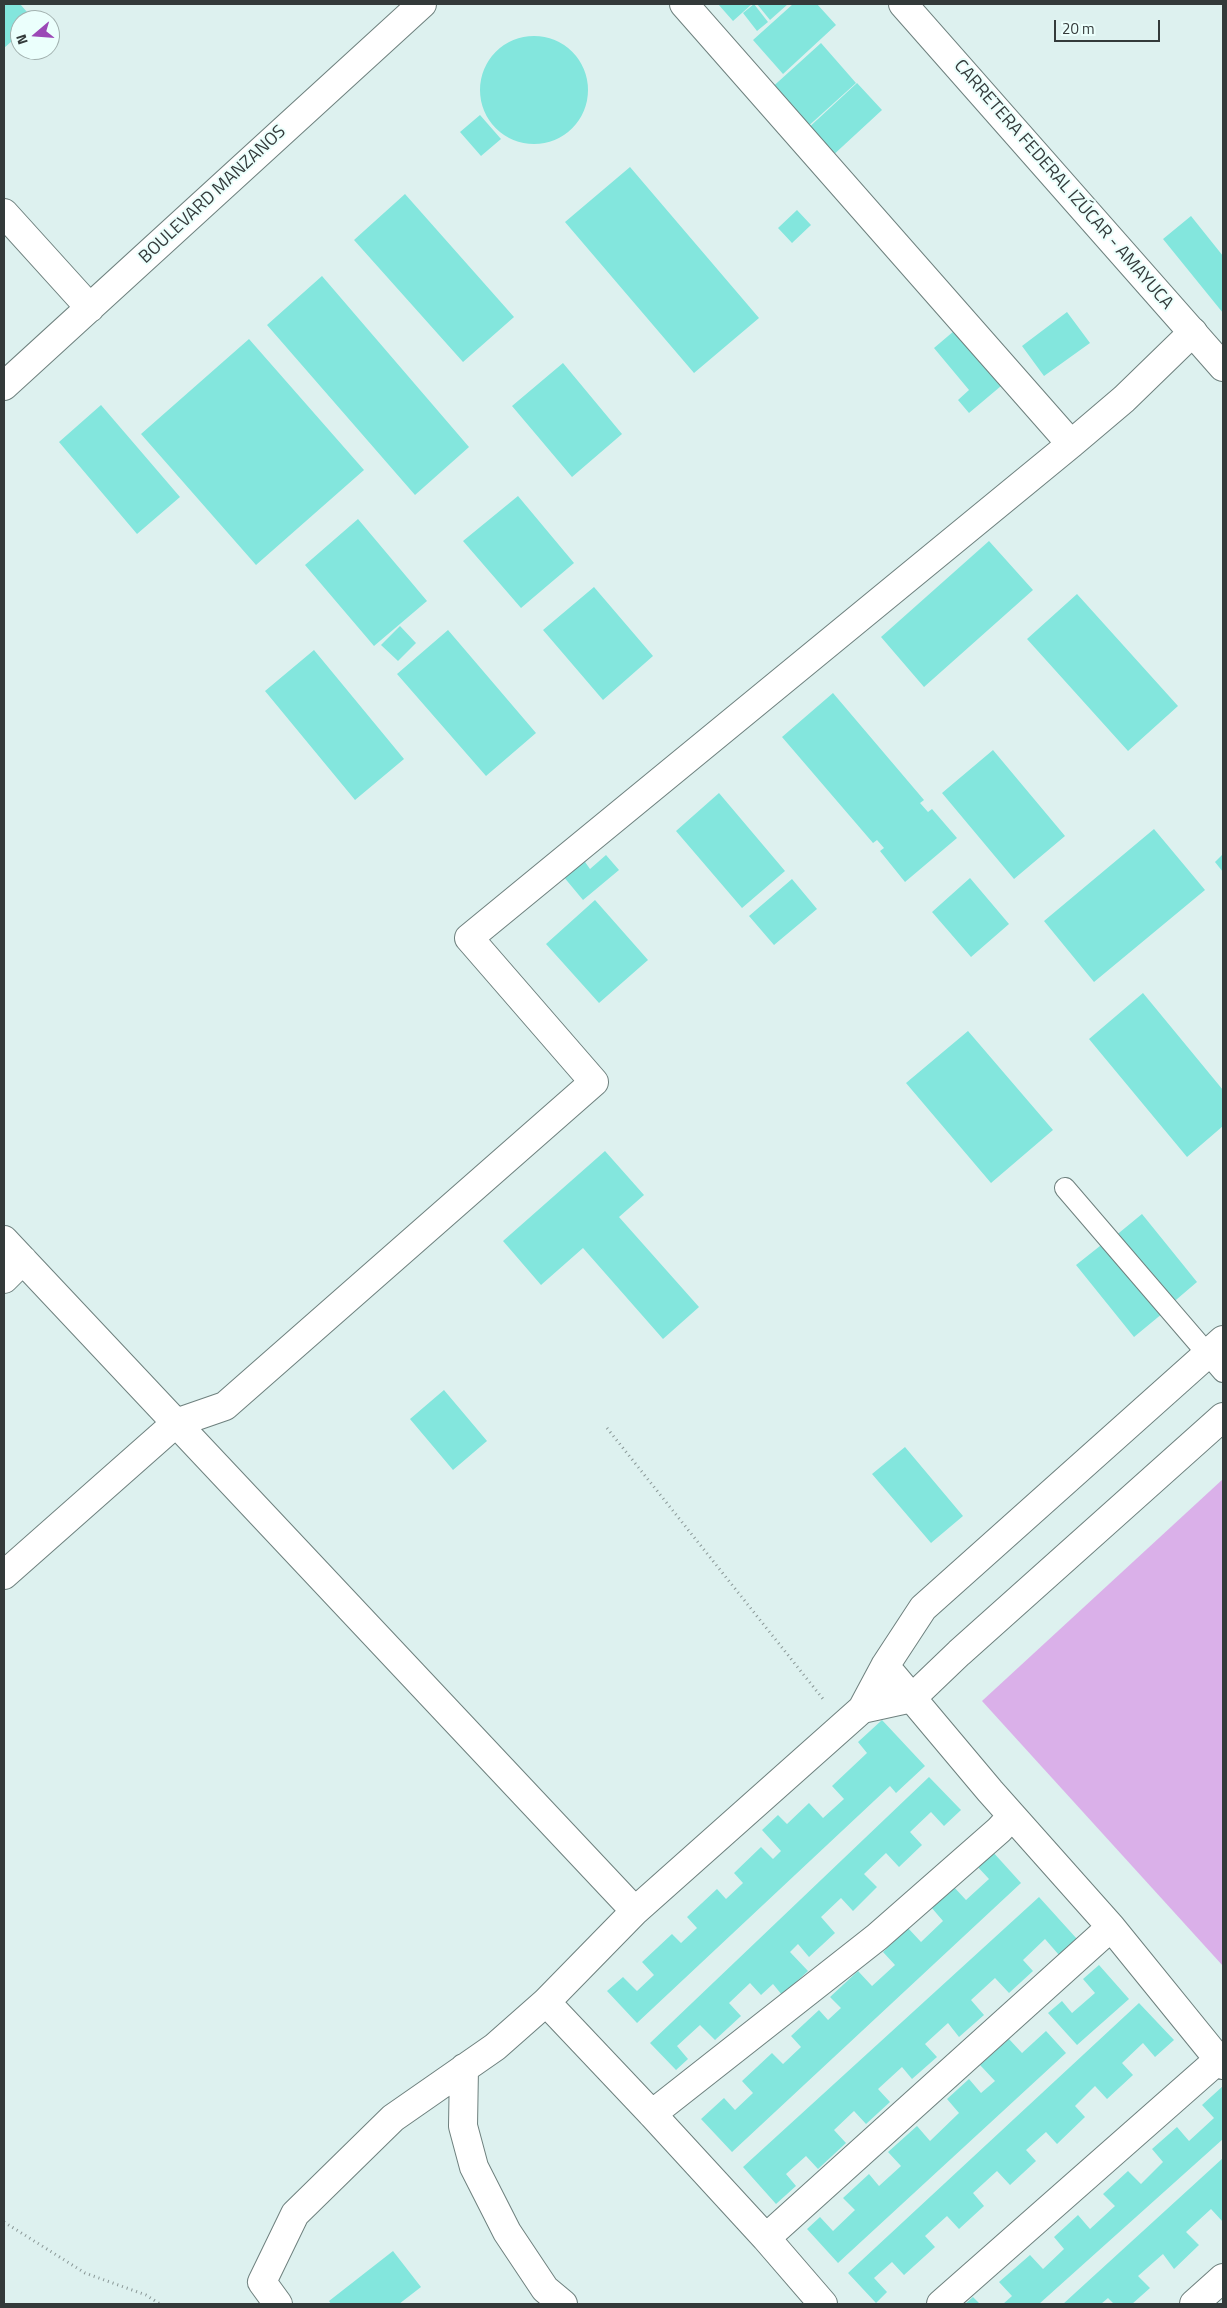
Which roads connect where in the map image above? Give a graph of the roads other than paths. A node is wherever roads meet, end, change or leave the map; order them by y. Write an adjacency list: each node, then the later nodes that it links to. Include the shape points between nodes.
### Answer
1 (422, 4): 5 (street, BOULEVARD MANZANOS)
2 (684, 4): 9 (street)
3 (903, 4): 6 (street, CARRETERA FEDERAL IZÚCAR - AMAYUCA)
4 (4, 213): 5 (street)
5 (90, 308): 8 (street, BOULEVARD MANZANOS)
6 (1193, 332): 7 (street, CARRETERA FEDERAL IZÚCAR - AMAYUCA); 9 (street, via 1124,399)
7 (1223, 367)
8 (4, 386)
9 (1071, 444): 16 (street, via 469,938 594,1082 225,1406)
10 (1065, 1188): 14 (lane)
11 (4, 1240): 12 (street)
12 (23, 1260): 13 (street); 16 (street)
13 (4, 1279)
14 (1218, 1355): 18 (street, via 923,1608)
15 (1223, 1417): 19 (street)
16 (176, 1424): 17 (street); 22 (street)
17 (4, 1575)
18 (885, 1666): 19 (street); 20 (street)
19 (912, 1698): 20 (street); 21 (street)
20 (853, 1717): 22 (street)
21 (1012, 1816): 23 (street); 27 (street, via 877,1937)
22 (635, 1911): 24 (street)
23 (1111, 1927): 25 (street); 28 (street)
24 (546, 2002): 26 (street); 27 (street)
25 (1221, 2062): 33 (street)
26 (464, 2068): 30 (street, via 393,2118 295,2214 262,2282); 31 (street, via 463,2126 474,2167 507,2232 545,2289)
27 (652, 2114): 28 (street)
28 (766, 2238): 32 (street)
29 (1223, 2278): 34 (street)
30 (278, 2304)
31 (563, 2304)
32 (823, 2304)
33 (941, 2304)
34 (1194, 2304)

